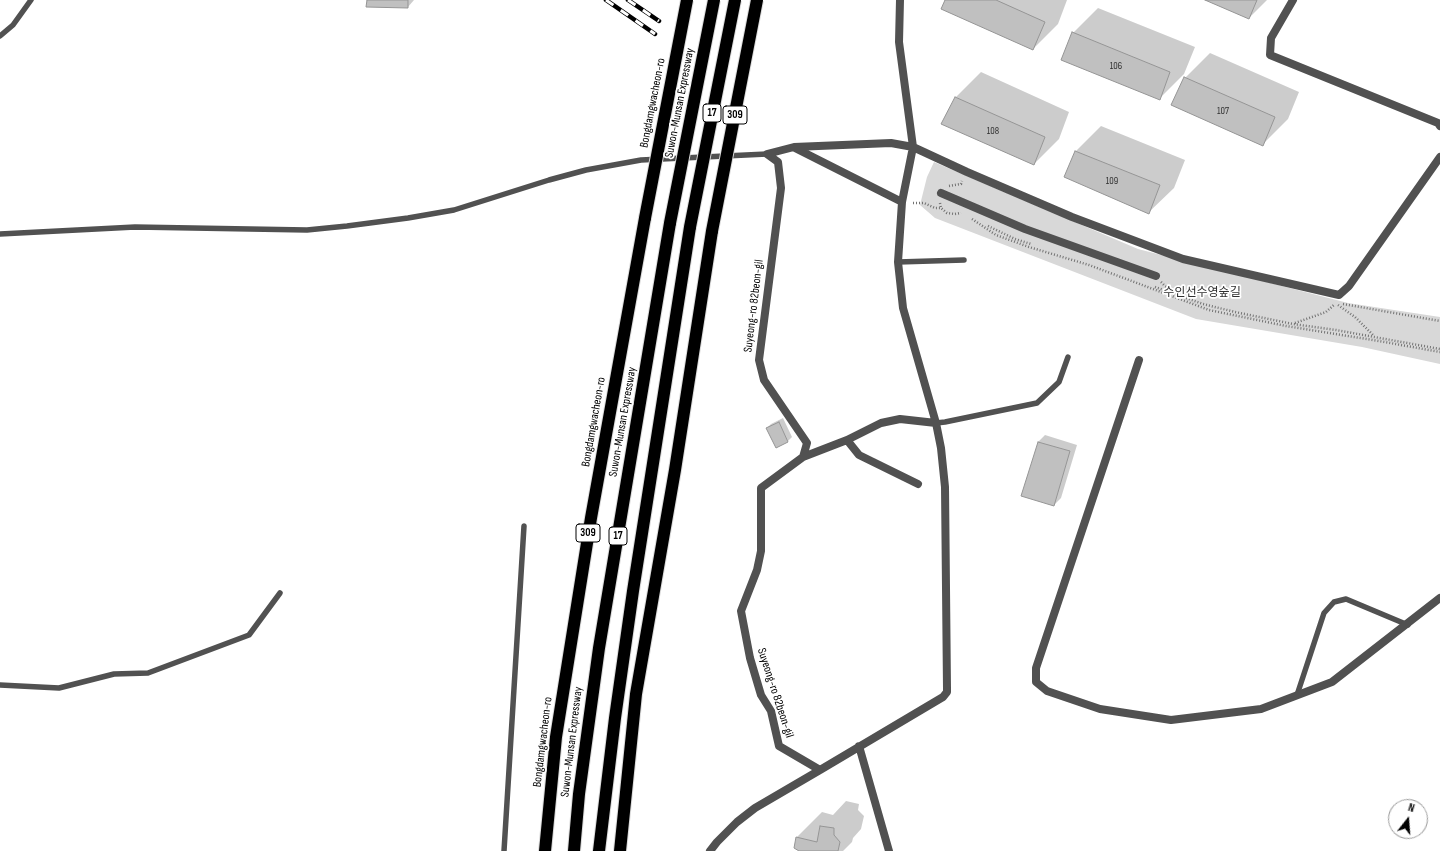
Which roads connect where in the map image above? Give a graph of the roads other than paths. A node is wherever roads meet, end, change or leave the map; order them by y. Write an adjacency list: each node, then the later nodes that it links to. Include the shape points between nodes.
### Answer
1 (31, 0): 8 (lane, via 13,25)
2 (687, 0): 35 (highway, Bongdamgwacheon-ro / 309, bridge, via 591,518 557,729)
3 (714, 0): 36 (highway, Suwon-Munsan Expressway / 17, bridge, via 670,223 599,648 579,794)
4 (735, 0): 37 (highway, 17, bridge, via 690,227 633,591)
5 (758, 0): 38 (highway, 309, bridge, via 712,231 675,470 636,694)
6 (900, 0): 11 (street, via 899,42)
7 (1293, 0): 9 (street, via 1271,38 1270,55)
8 (0, 36)
9 (1440, 126)
10 (794, 147): 11 (street, via 891,143); 12 (street); 15 (street)
11 (913, 147): 13 (street, via 1072,217 1183,259 1339,295 1349,286); 15 (street)
12 (767, 154): 16 (lane, via 641,160 548,180 454,210 347,226 307,230 135,227); 24 (street, Suyeong-ro 82beon-gil, via 778,162 782,188 759,360 764,380 807,443)
13 (1439, 162)
14 (942, 194): 19 (street, via 1025,229)
15 (902, 202): 18 (street)
16 (0, 234)
17 (964, 260): 18 (lane)
18 (898, 262): 22 (street, via 903,308)
19 (1156, 276)
20 (1068, 356): 22 (lane, via 1058,382 1037,403)
21 (1139, 360): 31 (street, via 1036,668 1036,682 1046,691 1100,709 1171,720 1261,709)
22 (936, 423): 23 (street, via 900,419 881,423); 32 (street, via 942,448 945,488 947,692 943,697)
23 (847, 440): 24 (street); 25 (street, via 859,455)
24 (803, 457): 33 (street, Suyeong-ro 82beon-gil, via 761,488 761,551 757,570 741,612 750,658 761,695 771,711 779,746)
25 (918, 484)
26 (524, 526): 34 (lane)
27 (280, 593): 30 (lane, via 249,635 148,673 114,674 59,688)
28 (1440, 598): 29 (street)
29 (1408, 625): 31 (street, via 1332,682); 31 (lane, via 1346,599 1334,602 1324,613)
30 (0, 685)
31 (1297, 695)
32 (859, 746): 33 (street); 40 (street)
33 (820, 770): 39 (street, via 755,808)
34 (504, 851)
35 (546, 851)
36 (574, 851)
37 (599, 851)
38 (620, 851)
39 (710, 851)
40 (890, 851)

